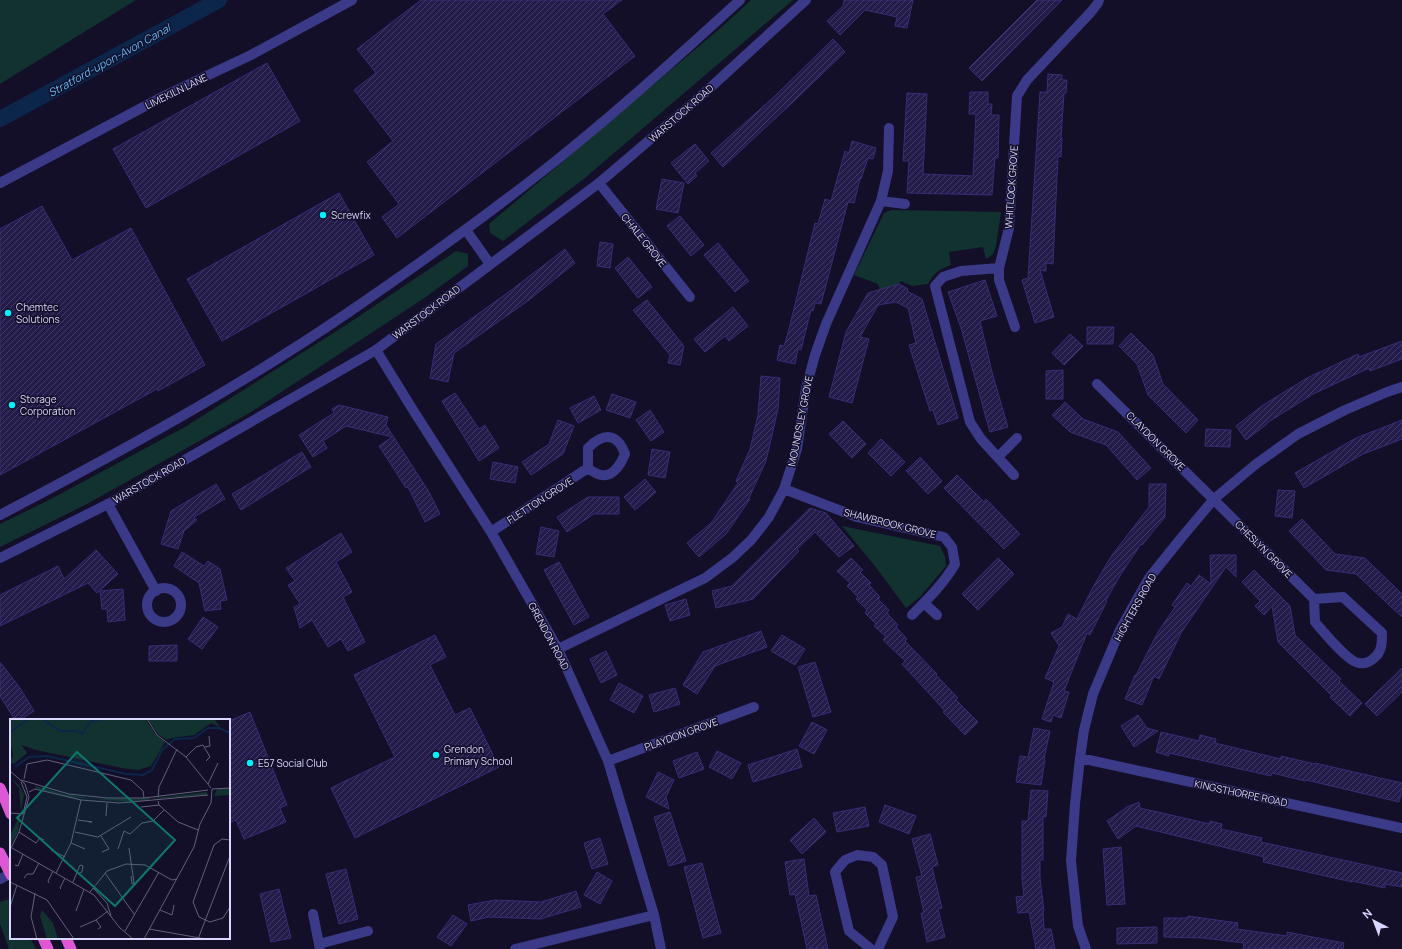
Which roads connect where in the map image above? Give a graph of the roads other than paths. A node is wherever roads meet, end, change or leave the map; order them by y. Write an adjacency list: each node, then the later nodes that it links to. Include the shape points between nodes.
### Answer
1 (352, 0): 6 (street, LIMEKILN LANE, via 251,55 164,96)
2 (740, 0): 10 (street, via 668,66 568,150)
3 (806, 0): 7 (street, WARSTOCK ROAD, via 700,97)
4 (1099, 0): 12 (street, WHITLOCK GROVE, via 1091,12 1027,80 1017,96 1009,228)
5 (889, 128): 8 (street, MOUNDSLEY GROVE, via 888,171)
6 (0, 183)
7 (599, 183): 11 (street, WARSTOCK ROAD); 13 (street, CHALE GROVE)
8 (881, 201): 9 (street); 22 (street, MOUNDSLEY GROVE, via 815,354 806,388 797,449)
9 (905, 204)
10 (466, 230): 11 (street); 25 (street, via 345,315 232,387)
11 (490, 264): 15 (street, WARSTOCK ROAD)
12 (999, 268): 14 (street, via 999,280); 19 (street, via 961,271 943,276 935,286 970,422 981,439)
13 (690, 297)
14 (1015, 327)
15 (376, 350): 24 (street, WARSTOCK ROAD); 26 (street, GRENDON ROAD)
16 (1097, 384): 23 (street, CLAYDON GROVE)
17 (1402, 387): 23 (street, HIGHTERS ROAD, via 1345,410 1298,434)
18 (1017, 438): 19 (street)
19 (998, 457): 21 (street)
20 (588, 468): 26 (street, FLETTON GROVE)
21 (1014, 475)
22 (784, 489): 30 (street, SHAWBROOK GROVE, via 857,517 944,537 952,547 955,564); 33 (street, MOUNDSLEY GROVE, via 769,517 752,539 705,578)
23 (1214, 499): 29 (street, CHESLYN GROVE); 35 (street, HIGHTERS ROAD, via 1149,578 1120,630 1092,694)
24 (108, 504): 27 (street, WARSTOCK ROAD); 28 (street)
25 (0, 515)
26 (491, 532): 33 (street, GRENDON ROAD)
27 (0, 558)
28 (156, 591)
29 (1314, 599): 29 (street, via 1343,597 1382,633 1381,649 1375,657 1359,664 1348,658 1314,622)
30 (924, 603): 31 (street, SHAWBROOK GROVE); 32 (street)
31 (912, 615)
32 (937, 615)
33 (558, 649): 36 (street, GRENDON ROAD)
34 (754, 707): 36 (street, PLAYDON GROVE)
35 (1080, 758): 39 (street, KINGSTHORPE ROAD); 56 (street, HIGHTERS ROAD, via 1071,861 1078,926)
36 (608, 761): 45 (street, GRENDON ROAD)
37 (0, 788): 38 (highway)
38 (10, 812)
39 (1402, 828)
40 (0, 853): 41 (highway)
41 (10, 872)
42 (10, 874): 43 (street)
43 (0, 879)
44 (313, 914): 49 (street)
45 (654, 915): 52 (street); 53 (street, GRENDON ROAD)
46 (368, 931): 49 (street)
47 (43, 939): 50 (highway)
48 (66, 939): 51 (highway)
49 (319, 947)
50 (48, 949)
51 (71, 949)
52 (515, 949)
53 (661, 949)
54 (871, 949): 55 (street, via 849,931 835,872 845,860 857,854 873,857 882,865 893,917)
55 (878, 949)
56 (1086, 949)

